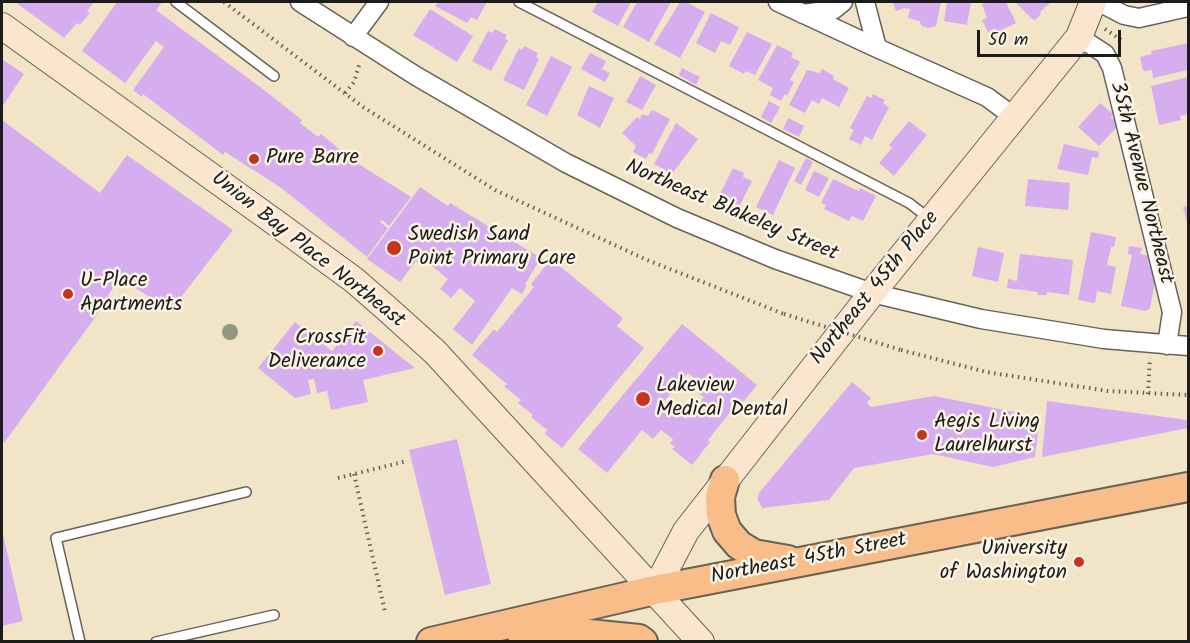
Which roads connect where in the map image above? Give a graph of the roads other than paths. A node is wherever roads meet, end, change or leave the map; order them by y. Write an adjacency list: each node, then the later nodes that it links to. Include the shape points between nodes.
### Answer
1 (176, 2): 15 (lane)
2 (300, 2): 13 (street, Northeast Blakeley Street)
3 (379, 2): 13 (street)
4 (519, 2): 17 (lane, via 909,203)
5 (778, 2): 10 (street)
6 (843, 2): 10 (street, via 833,10)
7 (865, 2): 14 (street)
8 (1099, 2): 9 (street, via 1139,18)
9 (1188, 7)
10 (803, 14): 14 (street)
11 (1090, 22): 16 (main road, Northeast 45th Place); 19 (street, 35th Avenue Northeast, via 1112,68 1172,312)
12 (2, 26): 25 (main road, Union Bay Place Northeast, via 354,280 435,352)
13 (353, 37): 18 (street, Northeast Blakeley Street, via 470,109 622,192 755,251)
14 (877, 48): 16 (street, via 987,97)
15 (274, 76)
16 (1014, 117): 17 (main road, Northeast 45th Place)
17 (931, 221): 18 (main road, Northeast 45th Place)
18 (872, 293): 19 (street, Northeast Blakeley Street, via 1022,327); 21 (main road, Northeast 45th Place)
19 (1159, 344): 20 (street, Northeast Blakeley Street)
20 (1188, 346)
21 (725, 480): 24 (main road, via 721,514 725,527 739,544 754,554); 25 (main road, Northeast 45th Place, via 686,531)
22 (1188, 486): 24 (main road, Northeast 45th Street)
23 (246, 492): 29 (lane, via 56,538)
24 (799, 562): 25 (main road, Northeast 45th Street)
25 (656, 590): 27 (main road, Northeast 45th Street); 33 (main road, Union Bay Place Northeast)
26 (274, 615): 28 (lane)
27 (488, 629): 31 (main road, Northeast 45th Street); 32 (main road, via 589,634)
28 (180, 639): 30 (lane)
29 (80, 642)
30 (156, 642)
31 (432, 642)
32 (643, 642)
33 (701, 642)

